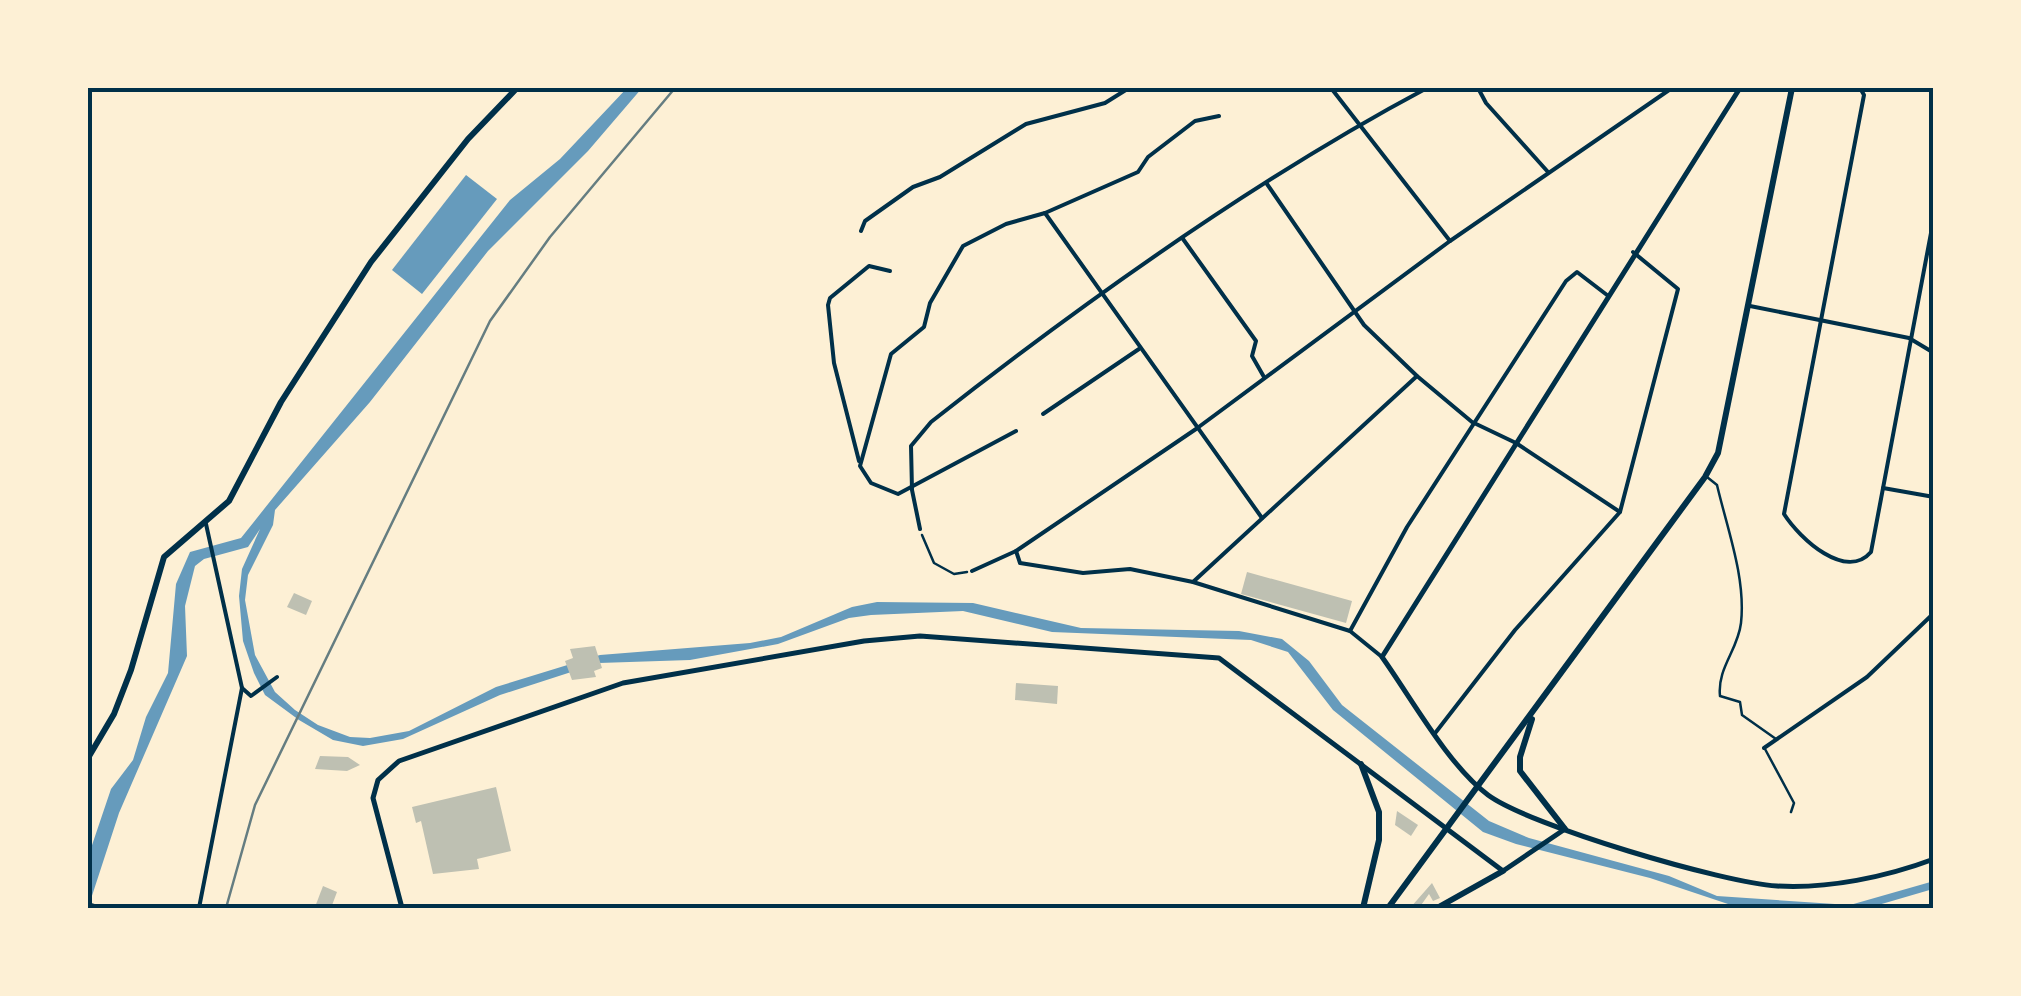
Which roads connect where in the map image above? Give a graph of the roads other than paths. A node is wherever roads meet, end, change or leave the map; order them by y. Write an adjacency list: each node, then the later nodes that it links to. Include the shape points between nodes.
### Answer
1 (516, 88): 43 (main road, via 371,262 281,402 228,501)
2 (1129, 88): 16 (street, via 1105,103 1026,124 913,187 865,220)
3 (1331, 88): 11 (street)
4 (1427, 88): 11 (street)
5 (1478, 88): 12 (street)
6 (1672, 88): 12 (street)
7 (1740, 88): 19 (street)
8 (1792, 88): 23 (main road)
9 (1860, 88): 25 (street, via 1864,95)
10 (1219, 116): 14 (street, via 1195,121 1148,156 1138,172)
11 (1362, 123): 13 (street); 18 (street)
12 (1548, 172): 18 (street)
13 (1268, 184): 17 (street); 24 (street)
14 (1045, 214): 22 (street); 36 (street, via 962,246 924,327 891,354)
15 (1934, 217): 26 (street)
16 (862, 231)
17 (1183, 239): 22 (street); 30 (street, via 1256,341 1252,356)
18 (1450, 241): 24 (street)
19 (1634, 252): 21 (street); 41 (street, via 1678,289)
20 (890, 271): 36 (street, via 869,266 828,304 834,362)
21 (1607, 295): 32 (street, via 1577,272 1571,275); 35 (street)
22 (1103, 296): 27 (street); 39 (street, via 931,422 911,446)
23 (1750, 306): 25 (street); 37 (main road, via 1723,440)
24 (1355, 312): 29 (street); 30 (street)
25 (1821, 321): 26 (street); 38 (street, via 1784,514 1834,559 1858,564 1871,552)
26 (1910, 338): 28 (street); 38 (street)
27 (1139, 349): 31 (street); 33 (street)
28 (1934, 353)
29 (1417, 376): 32 (street); 42 (street)
30 (1265, 378): 33 (street)
31 (1043, 414)
32 (1472, 422): 35 (street); 49 (street)
33 (1196, 430): 42 (street); 45 (street)
34 (1016, 431): 39 (street)
35 (1516, 443): 41 (street); 50 (street)
36 (860, 466): 39 (street, via 881,490)
37 (1705, 477): 53 (main road); 55 (lane, via 1717,484 1742,592 1740,636 1724,665 1720,696 1740,702 1742,715)
38 (1883, 488): 40 (street)
39 (912, 490): 44 (street)
40 (1934, 497)
41 (1620, 512): 54 (street, via 1514,630)
42 (1262, 518): 47 (street)
43 (206, 524): 52 (street); 57 (main road, via 164,557 131,670)
44 (920, 529)
45 (1016, 552): 46 (street); 47 (street, via 1020,563 1083,573 1130,568)
46 (972, 571)
47 (1193, 582): 49 (street)
48 (1934, 613): 55 (street, via 1866,677)
49 (1350, 631): 50 (street)
50 (1382, 657): 54 (street)
51 (278, 677): 52 (street, via 251,696)
52 (242, 688): 66 (street)
53 (1533, 712): 61 (main road, via 1520,770); 69 (main road)
54 (1436, 732): 61 (street, via 1488,795)
55 (1777, 740): 56 (street)
56 (1764, 748): 60 (lane, via 1794,803)
57 (88, 756): 59 (main road)
58 (1361, 764): 63 (street); 67 (street, via 1219,658 920,636 814,648 624,683 390,766 374,798); 68 (main road, via 1379,812 1380,840)
59 (88, 769)
60 (1791, 812)
61 (1566, 830): 62 (street, via 1777,886 1882,875); 63 (street)
62 (1934, 860)
63 (1503, 870): 70 (main road)
64 (88, 905): 65 (main road)
65 (98, 908)
66 (198, 908)
67 (402, 908)
68 (1364, 908)
69 (1388, 908)
70 (1437, 908)

